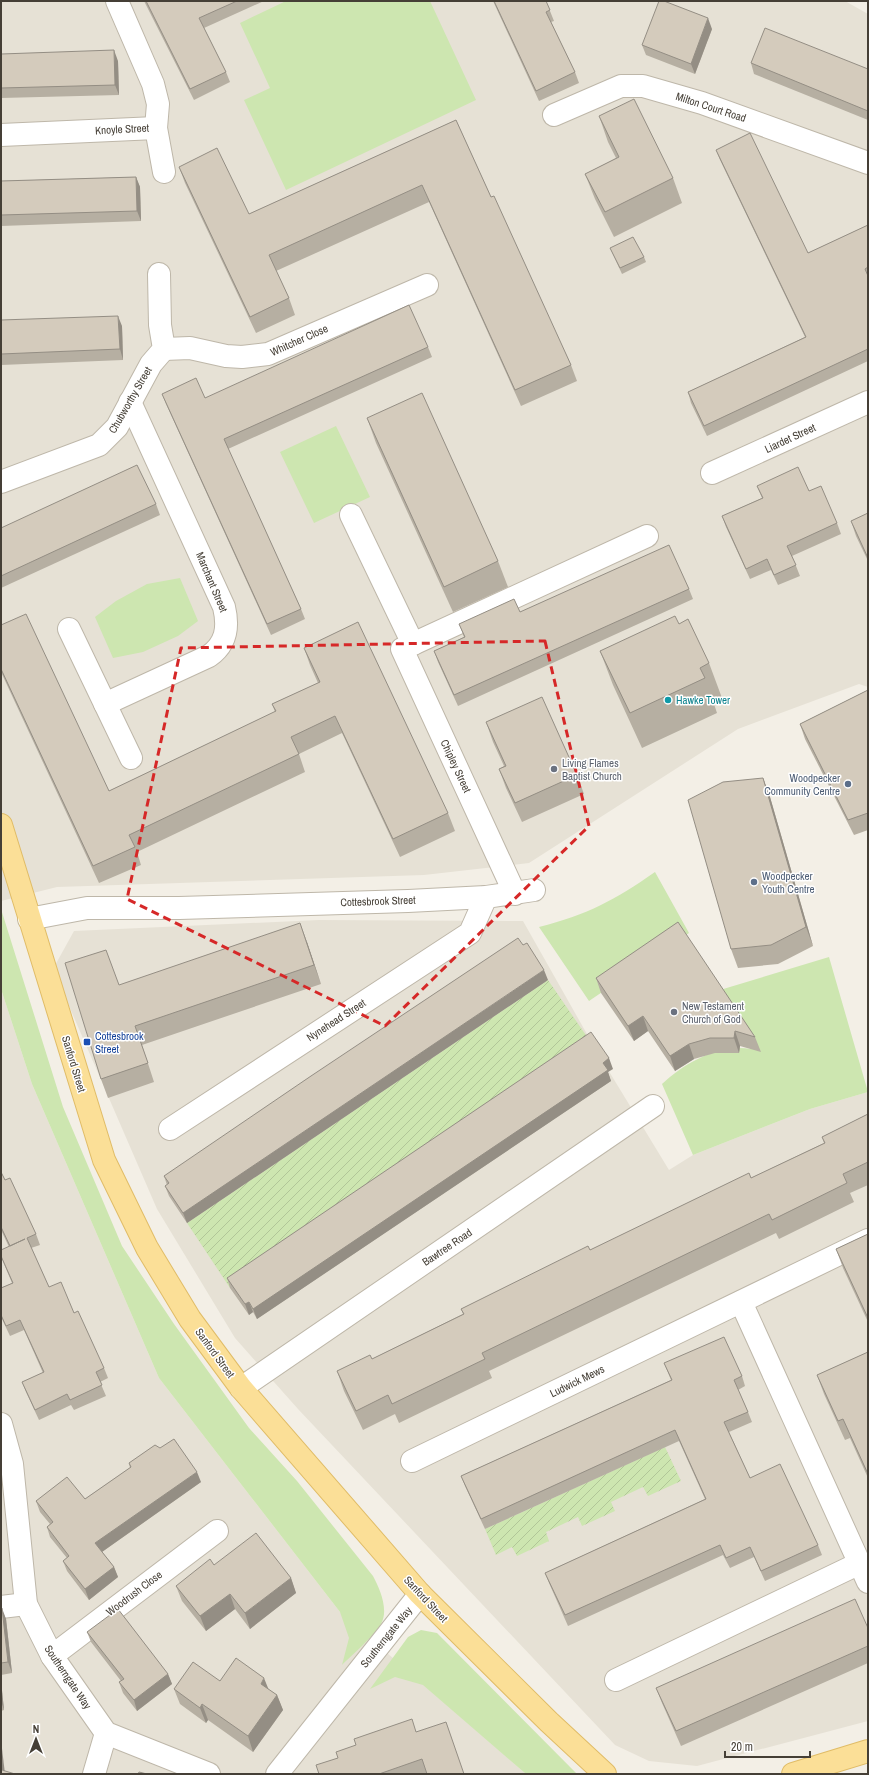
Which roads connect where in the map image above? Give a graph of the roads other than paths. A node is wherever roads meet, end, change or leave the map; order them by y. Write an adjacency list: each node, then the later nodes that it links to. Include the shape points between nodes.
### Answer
1 (118, 1): 3 (street, Knoyle Street, via 153,84 158,104)
2 (554, 115): 5 (street, Milton Court Road, via 621,86 643,86 753,121)
3 (156, 128): 4 (street, Knoyle Street); 6 (street)
4 (1, 134)
5 (868, 163)
6 (164, 172)
7 (159, 274): 9 (street, via 160,325)
8 (427, 285): 9 (street, Whitcher Close, via 268,354 226,356 190,348)
9 (164, 349): 10 (street, Chubworthy Street, via 151,364)
10 (130, 402): 13 (street, Chubworthy Street, via 117,427 99,446); 18 (street, Marchant Street, via 224,607 227,627 222,644 208,656)
11 (868, 402): 12 (street, Liardet Street)
12 (712, 473)
13 (1, 482)
14 (351, 514): 17 (street)
15 (647, 536): 17 (street)
16 (69, 629): 18 (street)
17 (413, 644): 21 (street, Chipley Street, via 402,649)
18 (105, 704): 19 (street)
19 (131, 758)
20 (1, 825): 23 (main road, Sanford Street)
21 (525, 892): 22 (street, Cottesbrook Street)
22 (486, 897): 23 (street, Cottesbrook Street, via 87,908); 25 (street, Nynehead Street, via 470,933)
23 (29, 919): 28 (main road, Sanford Street, via 104,1160 151,1254 190,1319)
24 (653, 1106): 28 (street, Bawtree Road)
25 (170, 1130)
26 (868, 1240): 27 (street, Ludwick Mews)
27 (741, 1302): 30 (street, Ludwick Mews); 32 (street)
28 (241, 1388): 33 (main road, Sanford Street)
29 (1, 1424): 34 (street, Southerngate Way, via 12,1464)
30 (412, 1461)
31 (216, 1531): 36 (street, Woodrush Close)
32 (864, 1573): 37 (street)
33 (420, 1594): 42 (street, Southerngate Way); 43 (main road, Sanford Street)
34 (26, 1604): 35 (street); 36 (street, Southerngate Way)
35 (1, 1607)
36 (52, 1656): 38 (street, Southerngate Way)
37 (616, 1680)
38 (106, 1733): 40 (street); 41 (street)
39 (868, 1751): 44 (main road)
40 (94, 1774)
41 (208, 1774)
42 (277, 1774)
43 (605, 1774)
44 (793, 1774)

